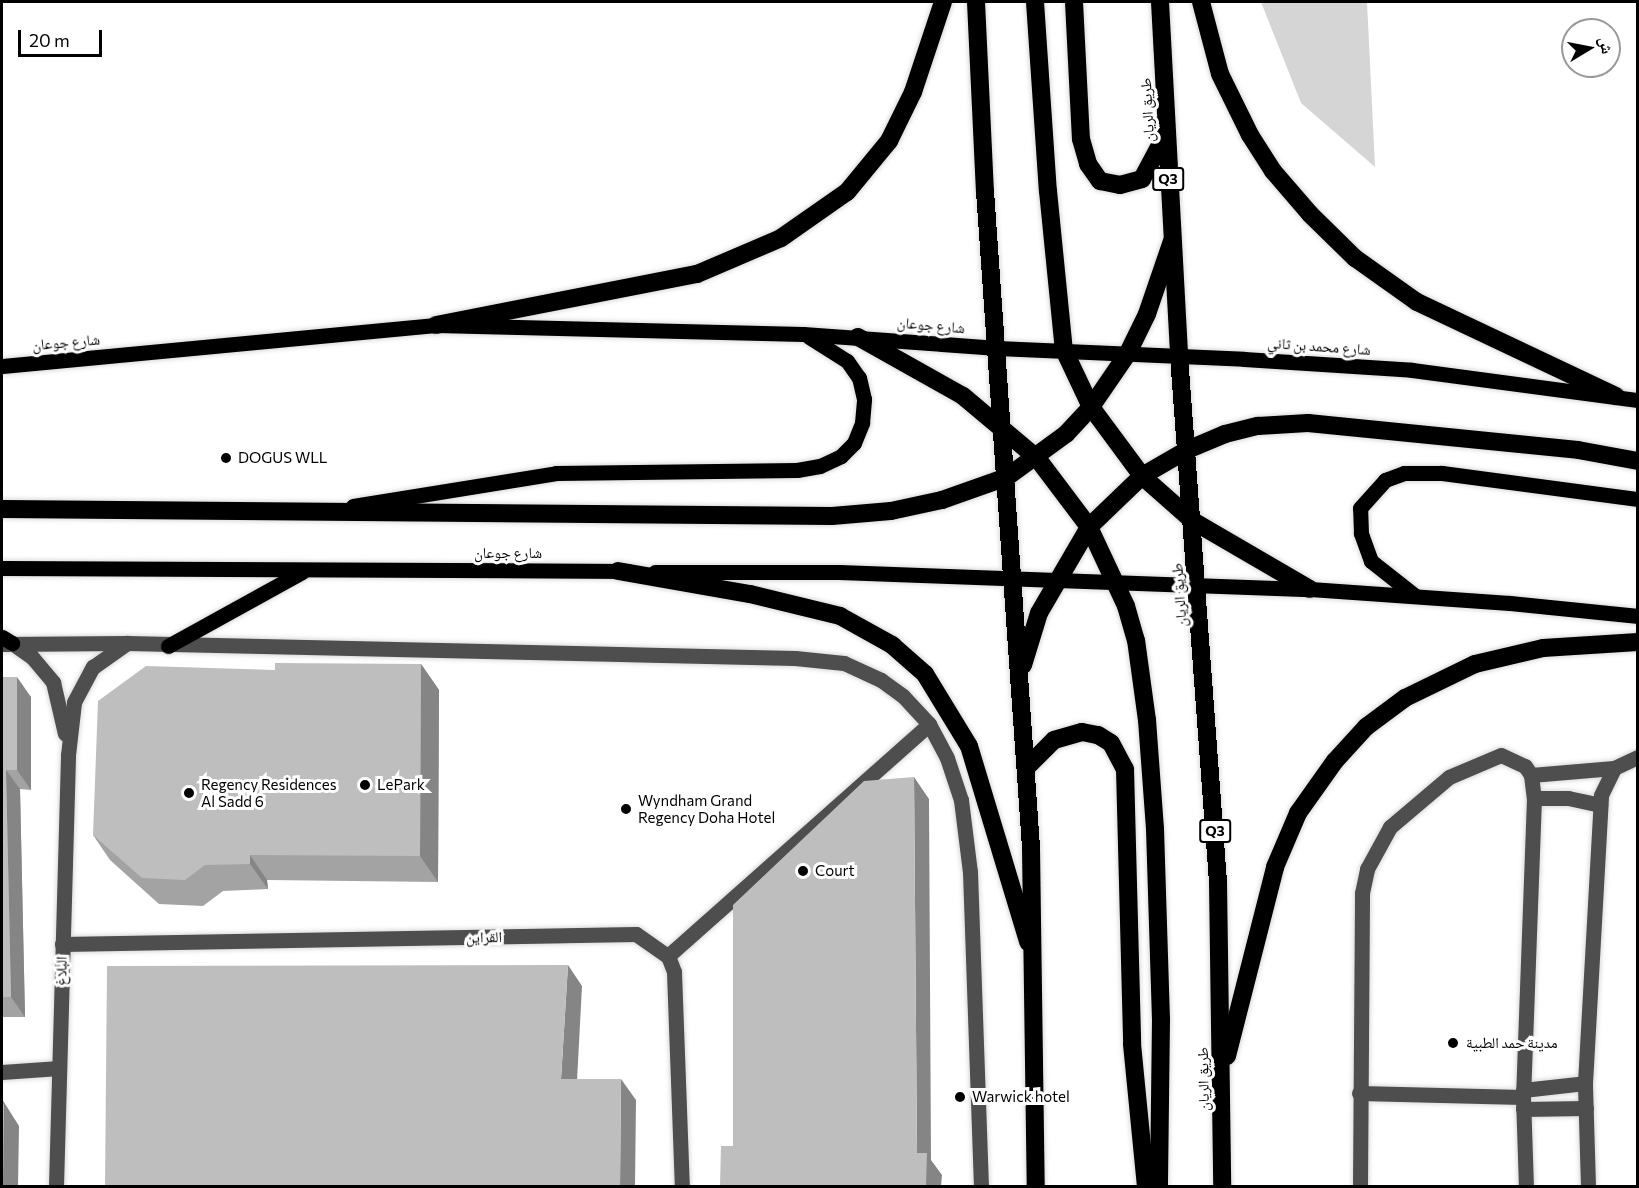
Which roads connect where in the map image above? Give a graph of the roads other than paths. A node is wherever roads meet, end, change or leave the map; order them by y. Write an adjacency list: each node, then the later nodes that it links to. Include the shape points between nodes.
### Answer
1 (943, 2): 9 (highway, via 913,92 890,141 847,192 781,238 697,274)
2 (976, 2): 12 (highway)
3 (1035, 2): 13 (highway)
4 (1074, 2): 7 (highway, via 1080,139 1088,164 1100,181 1120,185 1142,179)
5 (1160, 2): 7 (highway, طريق الريان / Q3)
6 (1201, 2): 17 (highway, via 1220,74 1250,135 1302,206 1355,258 1417,302)
7 (1166, 135): 8 (highway, طريق الريان / Q3)
8 (1172, 241): 14 (highway, via 1147,314); 15 (highway, طريق الريان / Q3)
9 (436, 325): 10 (main road, شارع جوعان); 16 (main road, شارع جوعان)
10 (803, 334): 11 (main road, شارع جوعان); 28 (main road, via 830,347 847,361 858,378 864,399 862,423 854,443 841,456 820,466 797,470 556,473)
11 (858, 337): 12 (main road, شارع جوعان); 20 (highway, via 916,367)
12 (997, 348): 13 (main road, شارع محمد بن ثاني); 20 (highway)
13 (1064, 350): 14 (main road, شارع محمد بن ثاني); 19 (highway)
14 (1128, 352): 15 (main road, شارع محمد بن ثاني); 19 (highway)
15 (1179, 356): 17 (main road, شارع محمد بن ثاني, via 1412,370); 21 (highway, طريق الريان / Q3)
16 (2, 366)
17 (1616, 396): 18 (main road, شارع محمد بن ثاني)
18 (1638, 400)
19 (1091, 407): 22 (highway); 24 (highway)
20 (1003, 426): 22 (highway); 25 (highway)
21 (1187, 450): 23 (highway, via 1258,426 1308,423 1578,450); 24 (highway); 29 (highway, طريق الريان / Q3)
22 (1037, 458): 25 (highway); 30 (highway)
23 (1638, 461)
24 (1142, 476): 29 (highway); 30 (highway)
25 (1007, 477): 28 (highway, via 932,502 891,511 832,516); 34 (highway)
26 (1638, 499): 39 (main road, via 1442,473 1404,473 1385,480 1360,508 1361,533 1371,561)
27 (2, 509): 28 (highway)
28 (327, 511)
29 (1192, 521): 37 (highway, طريق الريان / Q3); 38 (highway)
30 (1089, 527): 35 (highway); 36 (highway)
31 (2, 568): 32 (main road, شارع جوعان)
32 (303, 571): 33 (main road, شارع جوعان); 44 (main road)
33 (618, 571): 34 (main road, شارع جوعان); 56 (highway, via 750,594 840,616 892,645 925,674 969,746)
34 (1014, 578): 35 (main road); 45 (highway)
35 (1057, 580): 36 (main road); 45 (highway, via 1039,613)
36 (1116, 582): 37 (main road); 69 (highway, via 1136,640 1152,796 1161,1019)
37 (1196, 585): 38 (main road); 59 (highway, طريق الريان / Q3, via 1213,790)
38 (1310, 589): 39 (main road)
39 (1414, 595): 40 (main road)
40 (1638, 616)
41 (5, 641): 42 (street); 47 (street, البلاغ, via 32,657 53,682)
42 (127, 642): 44 (street); 47 (street, البلاغ, via 108,654 81,682 74,702)
43 (1638, 642): 59 (highway, via 1543,648 1475,664 1405,698 1366,727 1335,761 1298,813 1275,867)
44 (168, 646): 46 (street, via 795,658 844,663 903,696)
45 (1021, 672): 49 (highway)
46 (929, 724): 55 (street); 66 (street, via 947,758 961,800 967,843 979,1060)
47 (68, 755): 54 (street, البلاغ)
48 (1638, 757): 50 (street)
49 (1027, 767): 56 (highway); 68 (highway, via 1054,740 1082,732 1111,743 1125,769 1132,1044)
50 (1614, 768): 51 (street); 53 (street, via 1603,786)
51 (1531, 775): 52 (street); 61 (street, via 1510,757 1501,755 1480,761 1449,777 1390,827 1376,847 1362,892)
52 (1534, 798): 53 (street, via 1568,798); 62 (street)
53 (1600, 805): 60 (street)
54 (62, 944): 55 (street, القراين, via 636,934); 57 (street, البلاغ)
55 (668, 956): 65 (street, via 675,972)
56 (1034, 964): 67 (highway)
57 (59, 1068): 58 (street); 64 (street, البلاغ)
58 (2, 1071)
59 (1222, 1078): 70 (highway, طريق الريان / Q3)
60 (1585, 1083): 62 (street); 63 (street)
61 (1359, 1093): 62 (street); 71 (street)
62 (1523, 1099): 63 (street); 72 (street)
63 (1586, 1108): 73 (street)
64 (56, 1186)
65 (682, 1186)
66 (981, 1186)
67 (1036, 1186)
68 (1146, 1186)
69 (1159, 1186)
70 (1222, 1186)
71 (1360, 1186)
72 (1526, 1186)
73 (1588, 1186)

